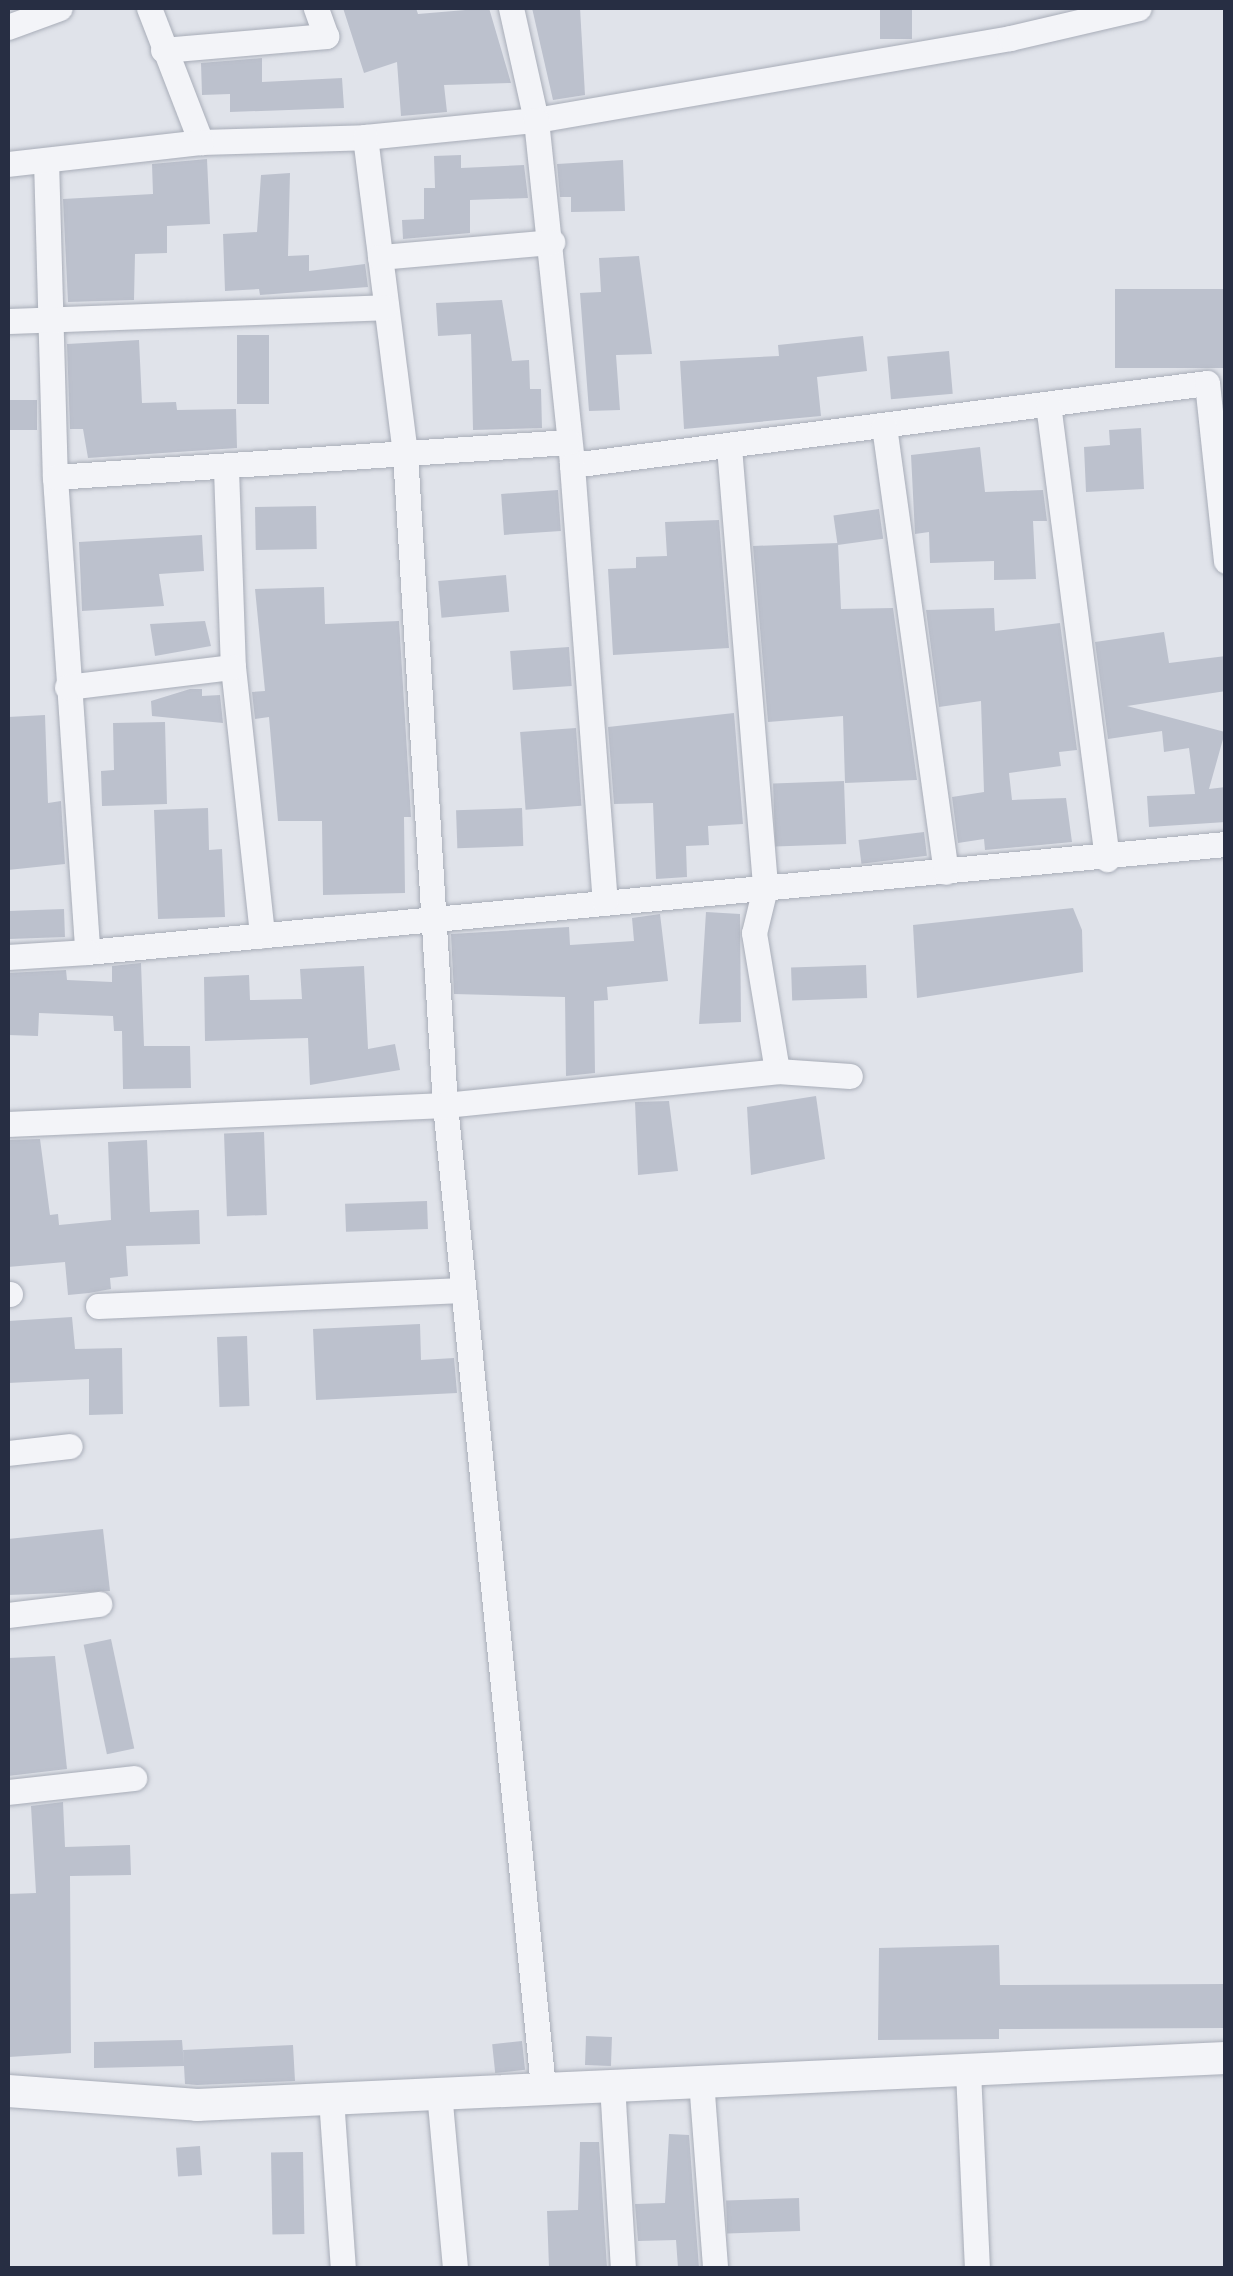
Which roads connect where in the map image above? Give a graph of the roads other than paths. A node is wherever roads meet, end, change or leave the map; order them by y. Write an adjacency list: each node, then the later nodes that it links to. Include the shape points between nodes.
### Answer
1 (60, 8): 6 (street)
2 (149, 8): 7 (street)
3 (316, 8): 7 (street, via 326,36)
4 (511, 8): 8 (street)
5 (1139, 8): 8 (street, via 1010,38)
6 (8, 27)
7 (163, 50): 10 (street)
8 (536, 120): 9 (street); 13 (street)
9 (365, 137): 10 (street); 14 (street)
10 (201, 142): 11 (street)
11 (46, 160): 12 (street); 16 (street)
12 (8, 164)
13 (552, 242): 14 (street); 22 (street)
14 (380, 257): 15 (street)
15 (386, 307): 16 (street); 23 (street)
16 (54, 317): 17 (street); 25 (street)
17 (8, 321)
18 (1216, 381): 19 (street); 26 (street)
19 (1048, 404): 20 (street); 31 (street)
20 (884, 426): 21 (street); 32 (street)
21 (729, 447): 22 (street); 33 (street)
22 (571, 453): 23 (street); 34 (street)
23 (405, 454): 24 (street); 35 (street)
24 (226, 469): 25 (street); 28 (street)
25 (55, 476): 29 (street)
26 (1225, 553): 27 (street)
27 (1226, 560)
28 (234, 667): 29 (street); 36 (street)
29 (67, 686): 37 (street)
30 (1226, 844): 31 (street)
31 (1108, 859): 32 (street)
32 (946, 872): 33 (street)
33 (765, 888): 34 (street); 39 (street, via 754,933)
34 (605, 902): 35 (street)
35 (434, 919): 36 (street); 41 (street)
36 (262, 935): 37 (street)
37 (87, 952): 38 (street)
38 (8, 958)
39 (778, 1071): 40 (street); 41 (street)
40 (850, 1076)
41 (445, 1105): 42 (street); 43 (street)
42 (8, 1124)
43 (463, 1290): 44 (street); 55 (street)
44 (98, 1306)
45 (70, 1446): 46 (street)
46 (8, 1452)
47 (99, 1604): 48 (street)
48 (8, 1616)
49 (134, 1778): 50 (street)
50 (8, 1792)
51 (1226, 2058): 52 (street)
52 (968, 2071): 53 (street); 63 (street)
53 (701, 2080): 54 (street); 62 (street)
54 (612, 2084): 55 (street); 61 (street)
55 (543, 2086): 57 (street)
56 (8, 2091): 58 (street, via 197,2105)
57 (439, 2092): 58 (street); 60 (street)
58 (331, 2098): 59 (street)
59 (342, 2268)
60 (455, 2268)
61 (623, 2268)
62 (714, 2268)
63 (977, 2268)

